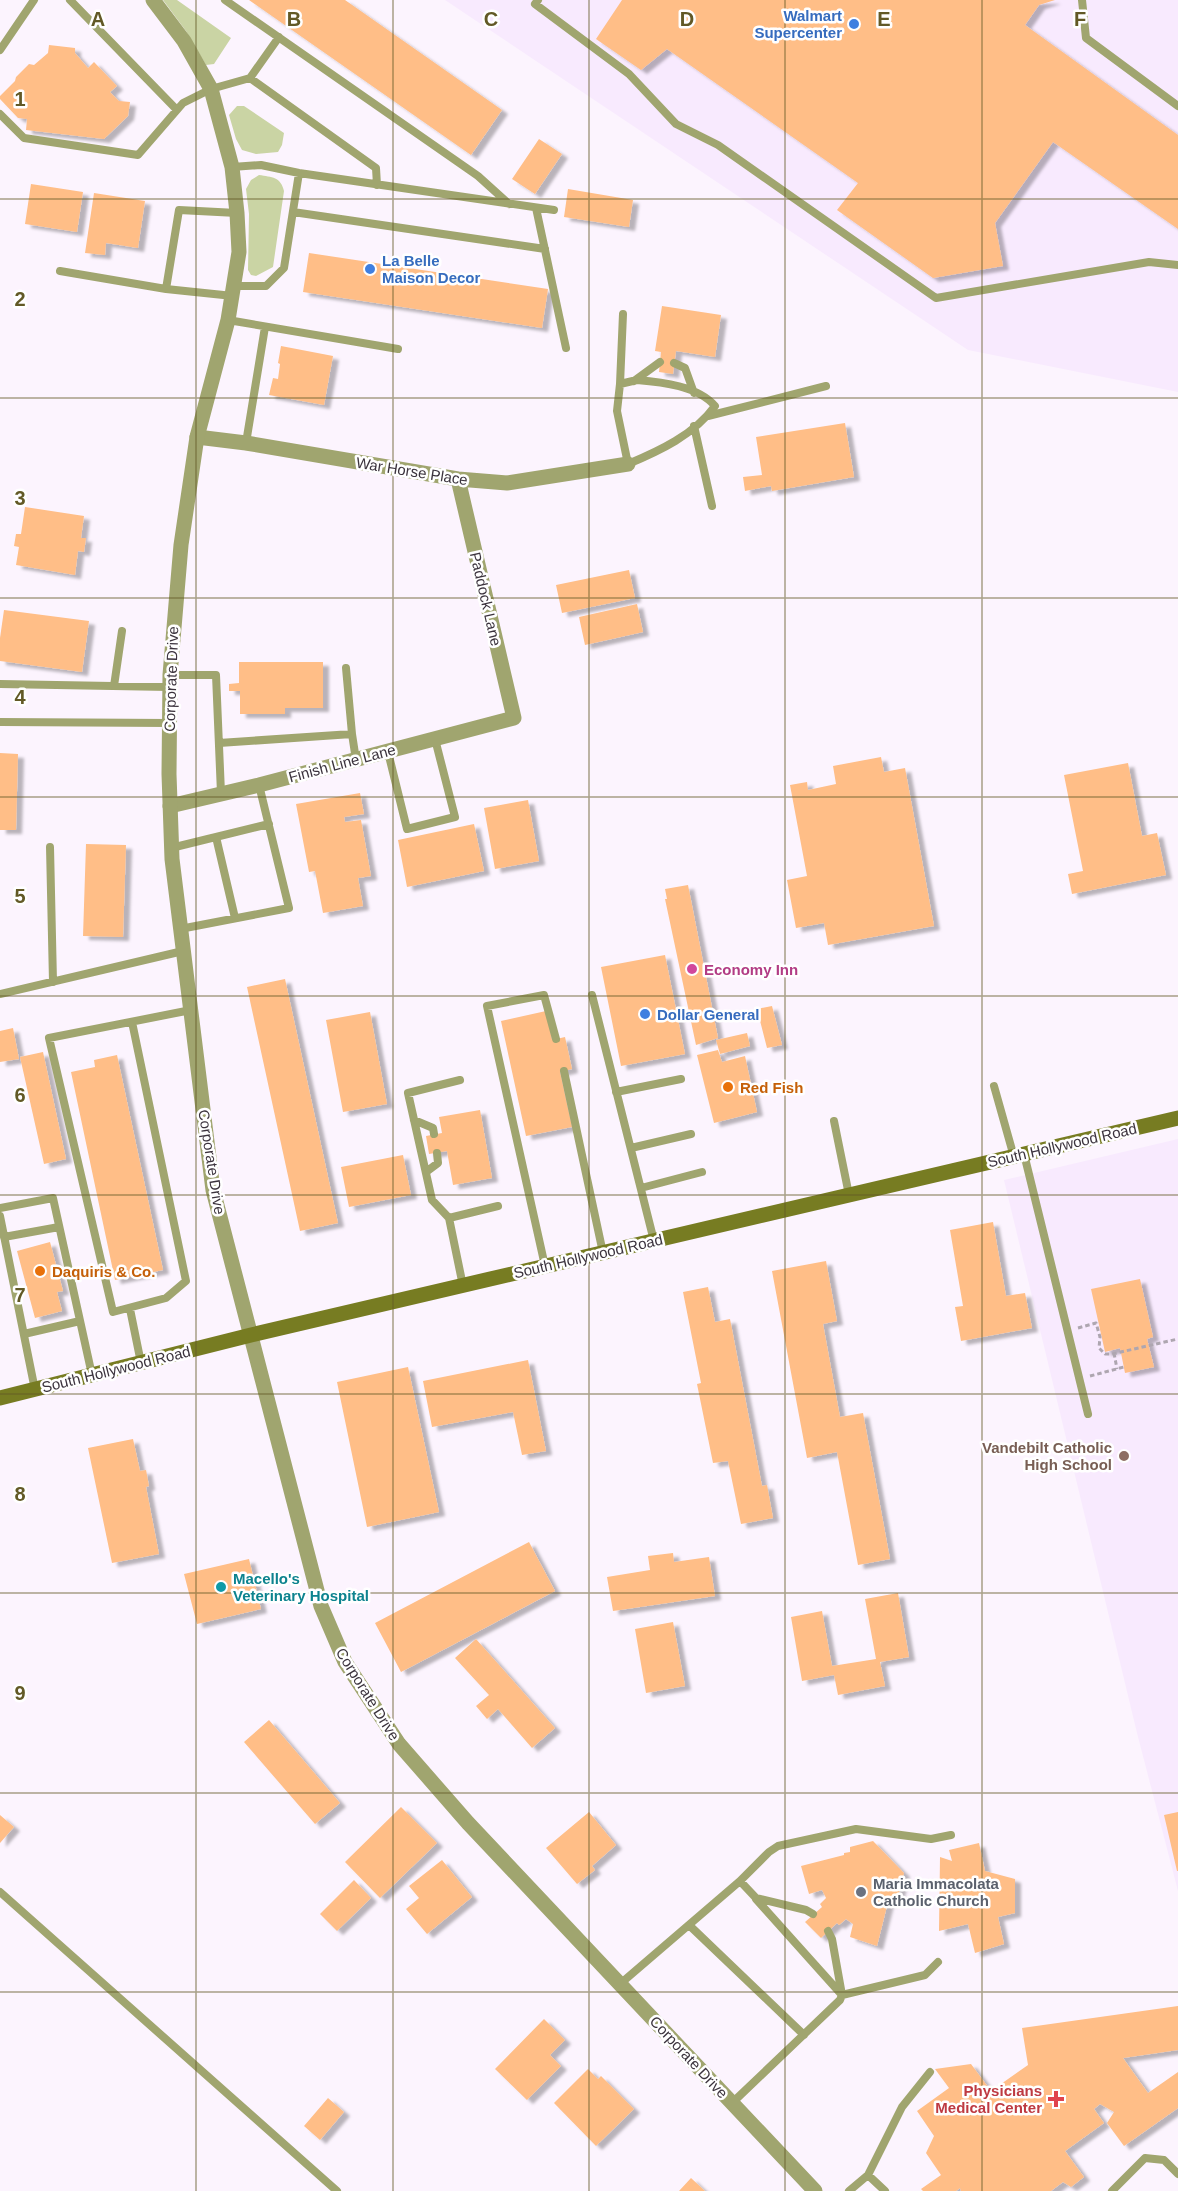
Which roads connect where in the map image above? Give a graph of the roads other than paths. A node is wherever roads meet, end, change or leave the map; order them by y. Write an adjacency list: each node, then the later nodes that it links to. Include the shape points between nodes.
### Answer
1 (34, 0): 8 (lane)
2 (70, 0): 12 (lane)
3 (153, 0): 10 (street, Corporate Drive, via 184,41)
4 (225, 0): 7 (lane)
5 (538, 0): 23 (lane, via 535,4 629,74 676,124 717,145 936,298 1149,262)
6 (1082, 0): 11 (lane, via 1086,38)
7 (279, 37): 9 (lane); 17 (lane, via 478,176)
8 (0, 50)
9 (250, 78): 10 (lane); 16 (lane, via 376,168)
10 (211, 88): 12 (lane, via 183,103); 14 (street, Corporate Drive)
11 (1178, 105)
12 (177, 111): 13 (lane, via 138,155 24,138)
13 (0, 114)
14 (232, 167): 15 (lane, via 261,165); 21 (street, Corporate Drive)
15 (299, 173): 16 (lane); 20 (lane)
16 (377, 185): 17 (lane)
17 (509, 204): 18 (lane)
18 (536, 208): 19 (lane); 22 (lane)
19 (554, 210)
20 (293, 212): 22 (lane); 26 (lane, via 284,268 266,286)
21 (237, 213): 25 (lane, via 179,210); 26 (street, Corporate Drive)
22 (545, 249): 30 (lane)
23 (1178, 265)
24 (60, 271): 25 (lane)
25 (166, 289): 26 (lane)
26 (234, 291): 28 (street, Corporate Drive)
27 (623, 314): 35 (lane)
28 (228, 320): 29 (lane); 40 (street, Corporate Drive)
29 (265, 327): 31 (lane); 41 (lane)
30 (566, 348)
31 (398, 350)
32 (660, 362): 34 (lane)
33 (675, 363): 37 (lane, via 686,368)
34 (633, 381): 35 (lane); 37 (lane, via 664,383)
35 (620, 384): 42 (lane, via 617,411)
36 (826, 386): 38 (lane)
37 (694, 393): 38 (lane, via 707,396 715,406)
38 (708, 416): 39 (lane)
39 (694, 426): 42 (lane, via 666,448); 44 (lane)
40 (197, 437): 41 (street, War Horse Place); 47 (street, Corporate Drive, via 181,545)
41 (246, 443): 43 (street, War Horse Place)
42 (628, 464): 43 (street, War Horse Place, via 507,483)
43 (458, 479): 50 (street, Paddock Lane)
44 (712, 506)
45 (122, 631): 49 (lane)
46 (346, 668): 53 (lane)
47 (170, 681): 49 (lane); 52 (street, Corporate Drive); 55 (lane, via 216,675)
48 (0, 684): 49 (lane)
49 (114, 686)
50 (514, 718): 54 (street, Finish Line Lane)
51 (0, 722): 52 (lane)
52 (169, 723): 60 (street, Corporate Drive)
53 (352, 734): 55 (lane); 57 (lane)
54 (435, 739): 56 (street, Finish Line Lane); 56 (lane, via 455,817 407,829)
55 (219, 743): 59 (lane)
56 (388, 752): 57 (street, Finish Line Lane)
57 (356, 760): 58 (street, Finish Line Lane)
58 (259, 785): 59 (street, Finish Line Lane); 61 (lane)
59 (221, 793): 60 (street, Finish Line Lane)
60 (170, 806): 64 (street, Corporate Drive)
61 (269, 824): 62 (lane); 65 (lane, via 289,908)
62 (216, 837): 64 (lane); 65 (lane)
63 (50, 847): 68 (lane)
64 (171, 848): 66 (street, Corporate Drive)
65 (235, 918): 66 (lane)
66 (180, 929): 67 (street, Corporate Drive)
67 (183, 951): 68 (lane); 71 (street, Corporate Drive)
68 (53, 982): 69 (lane)
69 (0, 994)
70 (592, 995): 78 (lane)
71 (191, 1010): 72 (lane); 104 (street, Corporate Drive, via 213,1190)
72 (132, 1022): 101 (lane, via 186,1281 166,1298); 101 (lane, via 49,1038 113,1312)
73 (556, 1039): 99 (lane, via 544,995 487,1006)
74 (564, 1071): 98 (lane)
75 (681, 1078): 78 (lane)
76 (460, 1080): 80 (lane, via 408,1093)
77 (994, 1086): 86 (lane)
78 (616, 1092): 84 (lane)
79 (1178, 1118): 86 (main road, South Hollywood Road)
80 (414, 1120): 82 (lane, via 433,1128); 87 (lane)
81 (834, 1121): 90 (lane)
82 (434, 1134)
83 (691, 1134): 84 (lane)
84 (631, 1149): 89 (lane)
85 (437, 1153): 87 (lane, via 438,1163)
86 (1019, 1155): 90 (main road, South Hollywood Road); 109 (lane)
87 (426, 1172): 94 (lane, via 432,1200)
88 (702, 1173): 89 (lane)
89 (640, 1188): 97 (lane)
90 (849, 1195): 97 (main road, South Hollywood Road)
91 (498, 1206): 94 (lane)
92 (0, 1208): 95 (lane, via 53,1198)
93 (0, 1216): 96 (lane)
94 (449, 1218): 100 (lane)
95 (59, 1227): 96 (lane); 102 (lane)
96 (4, 1238): 103 (lane)
97 (654, 1241): 98 (main road, South Hollywood Road)
98 (603, 1253): 99 (main road, South Hollywood Road)
99 (545, 1266): 100 (main road, South Hollywood Road)
100 (463, 1286): 104 (main road, South Hollywood Road)
101 (130, 1309): 105 (lane)
102 (80, 1321): 103 (lane); 106 (lane)
103 (24, 1334): 107 (lane)
104 (251, 1335): 105 (main road, South Hollywood Road); 118 (street, Corporate Drive, via 321,1606 345,1662 407,1753)
105 (141, 1363): 106 (main road, South Hollywood Road)
106 (92, 1376): 107 (main road, South Hollywood Road)
107 (35, 1390): 108 (main road, South Hollywood Road)
108 (0, 1398)
109 (1088, 1414)
110 (951, 1835): 111 (lane, via 931,1839 856,1829 778,1846)
111 (740, 1881): 113 (lane); 115 (lane)
112 (0, 1892): 125 (lane)
113 (756, 1898): 114 (lane); 119 (lane)
114 (813, 1914)
115 (689, 1925): 118 (lane); 120 (lane)
116 (828, 1931): 119 (lane)
117 (938, 1962): 119 (lane, via 925,1975)
118 (620, 1984): 122 (street, Corporate Drive)
119 (842, 1995): 120 (lane)
120 (804, 2035): 122 (lane)
121 (930, 2072): 124 (lane, via 902,2107)
122 (732, 2103): 126 (street, Corporate Drive)
123 (1178, 2174): 129 (lane, via 1164,2160 1145,2158)
124 (868, 2175): 127 (lane); 128 (lane)
125 (337, 2191)
126 (815, 2191)
127 (849, 2191)
128 (885, 2191)
129 (1112, 2191)

